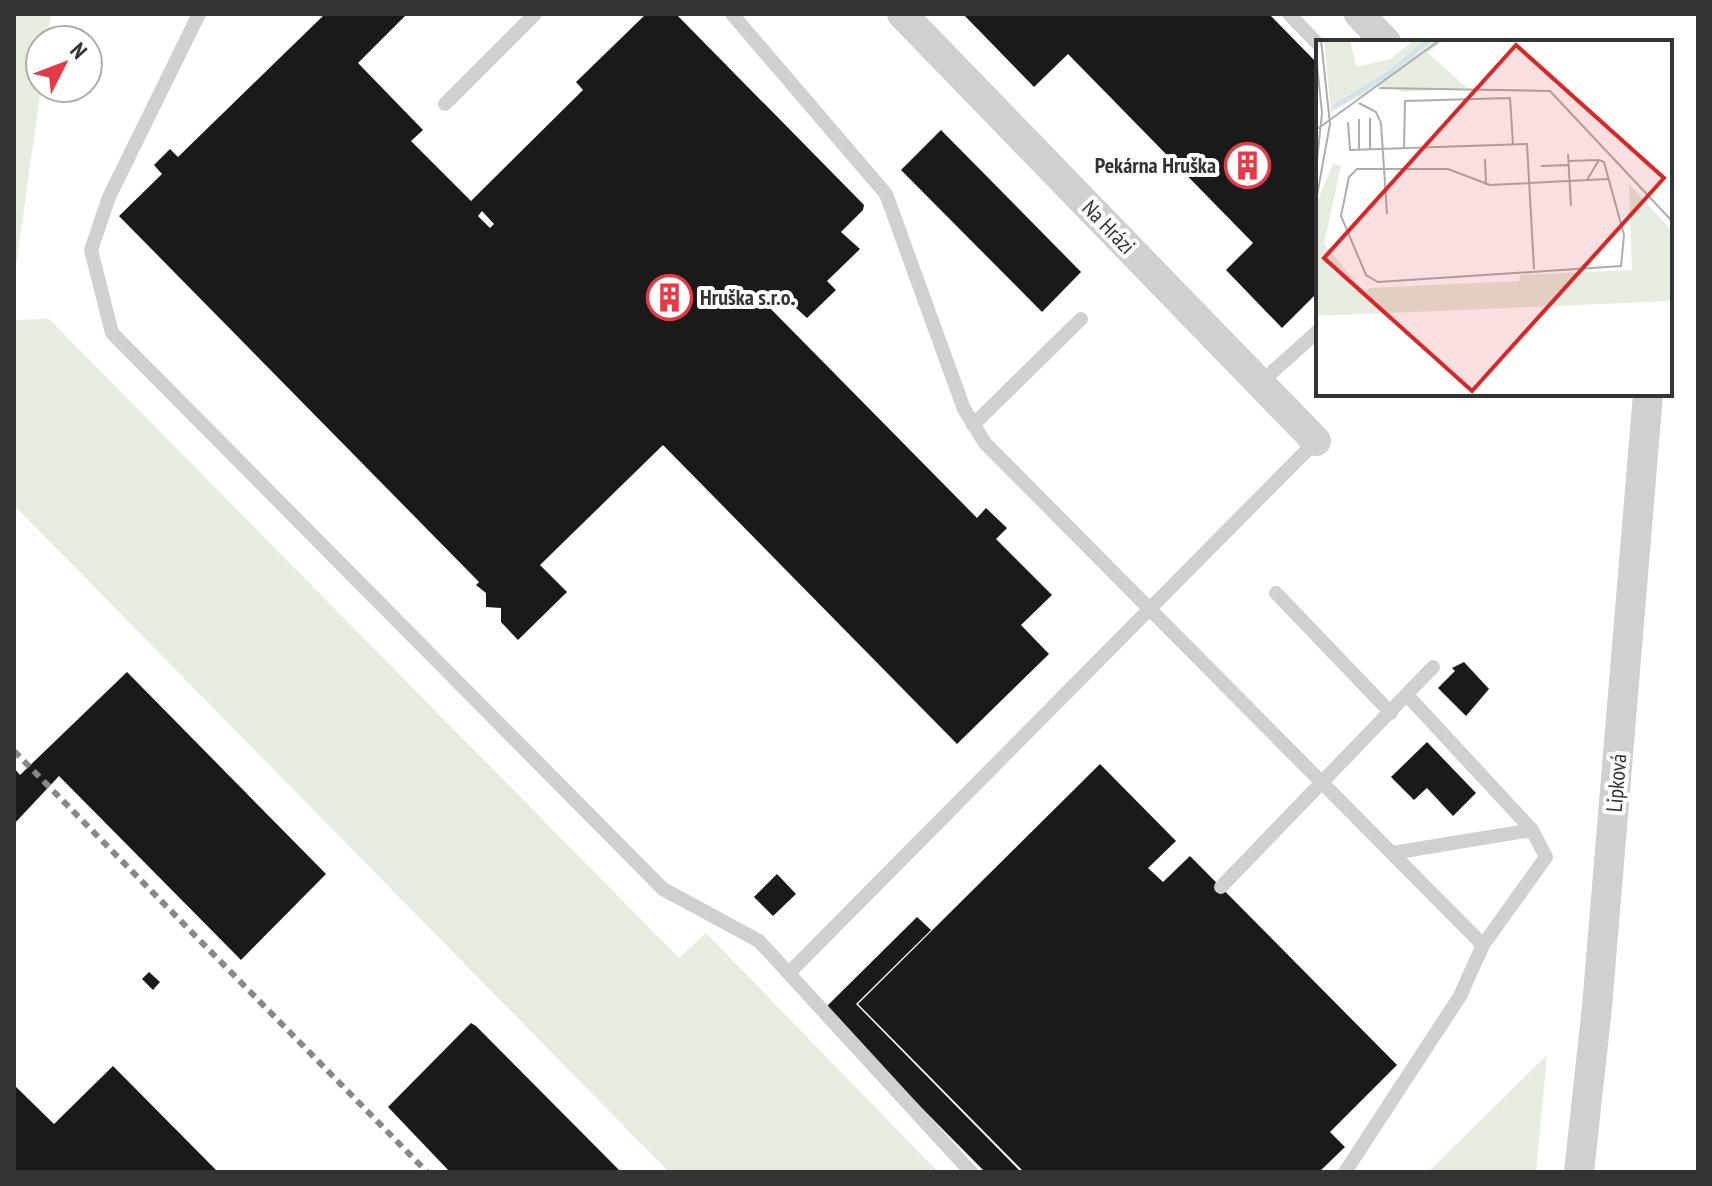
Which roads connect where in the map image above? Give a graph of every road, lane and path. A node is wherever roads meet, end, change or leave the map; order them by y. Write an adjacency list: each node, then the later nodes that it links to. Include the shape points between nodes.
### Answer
1 (199, 14): 26 (lane, via 109,197 91,250 112,333 663,889 759,941)
2 (535, 14): 9 (lane)
3 (732, 14): 14 (lane, via 886,194)
4 (902, 14): 12 (street, Na Hrázi)
5 (1289, 14): 8 (lane)
6 (1359, 14): 7 (street)
7 (1384, 40)
8 (1316, 42)
9 (445, 104)
10 (1081, 319): 14 (lane)
11 (1316, 333): 12 (lane)
12 (1260, 383): 15 (street, Na Hrázi)
13 (1648, 396): 29 (street, Lipková)
14 (973, 425): 17 (lane)
15 (1316, 441): 17 (lane)
16 (1276, 593): 20 (lane)
17 (1150, 608): 21 (lane); 26 (lane)
18 (1433, 667): 19 (lane)
19 (1407, 695): 20 (lane); 22 (lane)
20 (1391, 713): 21 (lane)
21 (1324, 784): 23 (lane); 24 (lane)
22 (1532, 830): 23 (lane); 25 (lane, via 1546,857)
23 (1392, 853): 25 (lane)
24 (1221, 887)
25 (1483, 945): 28 (lane, via 1460,996)
26 (789, 973): 27 (lane)
27 (971, 1172)
28 (1345, 1172)
29 (1579, 1172)

